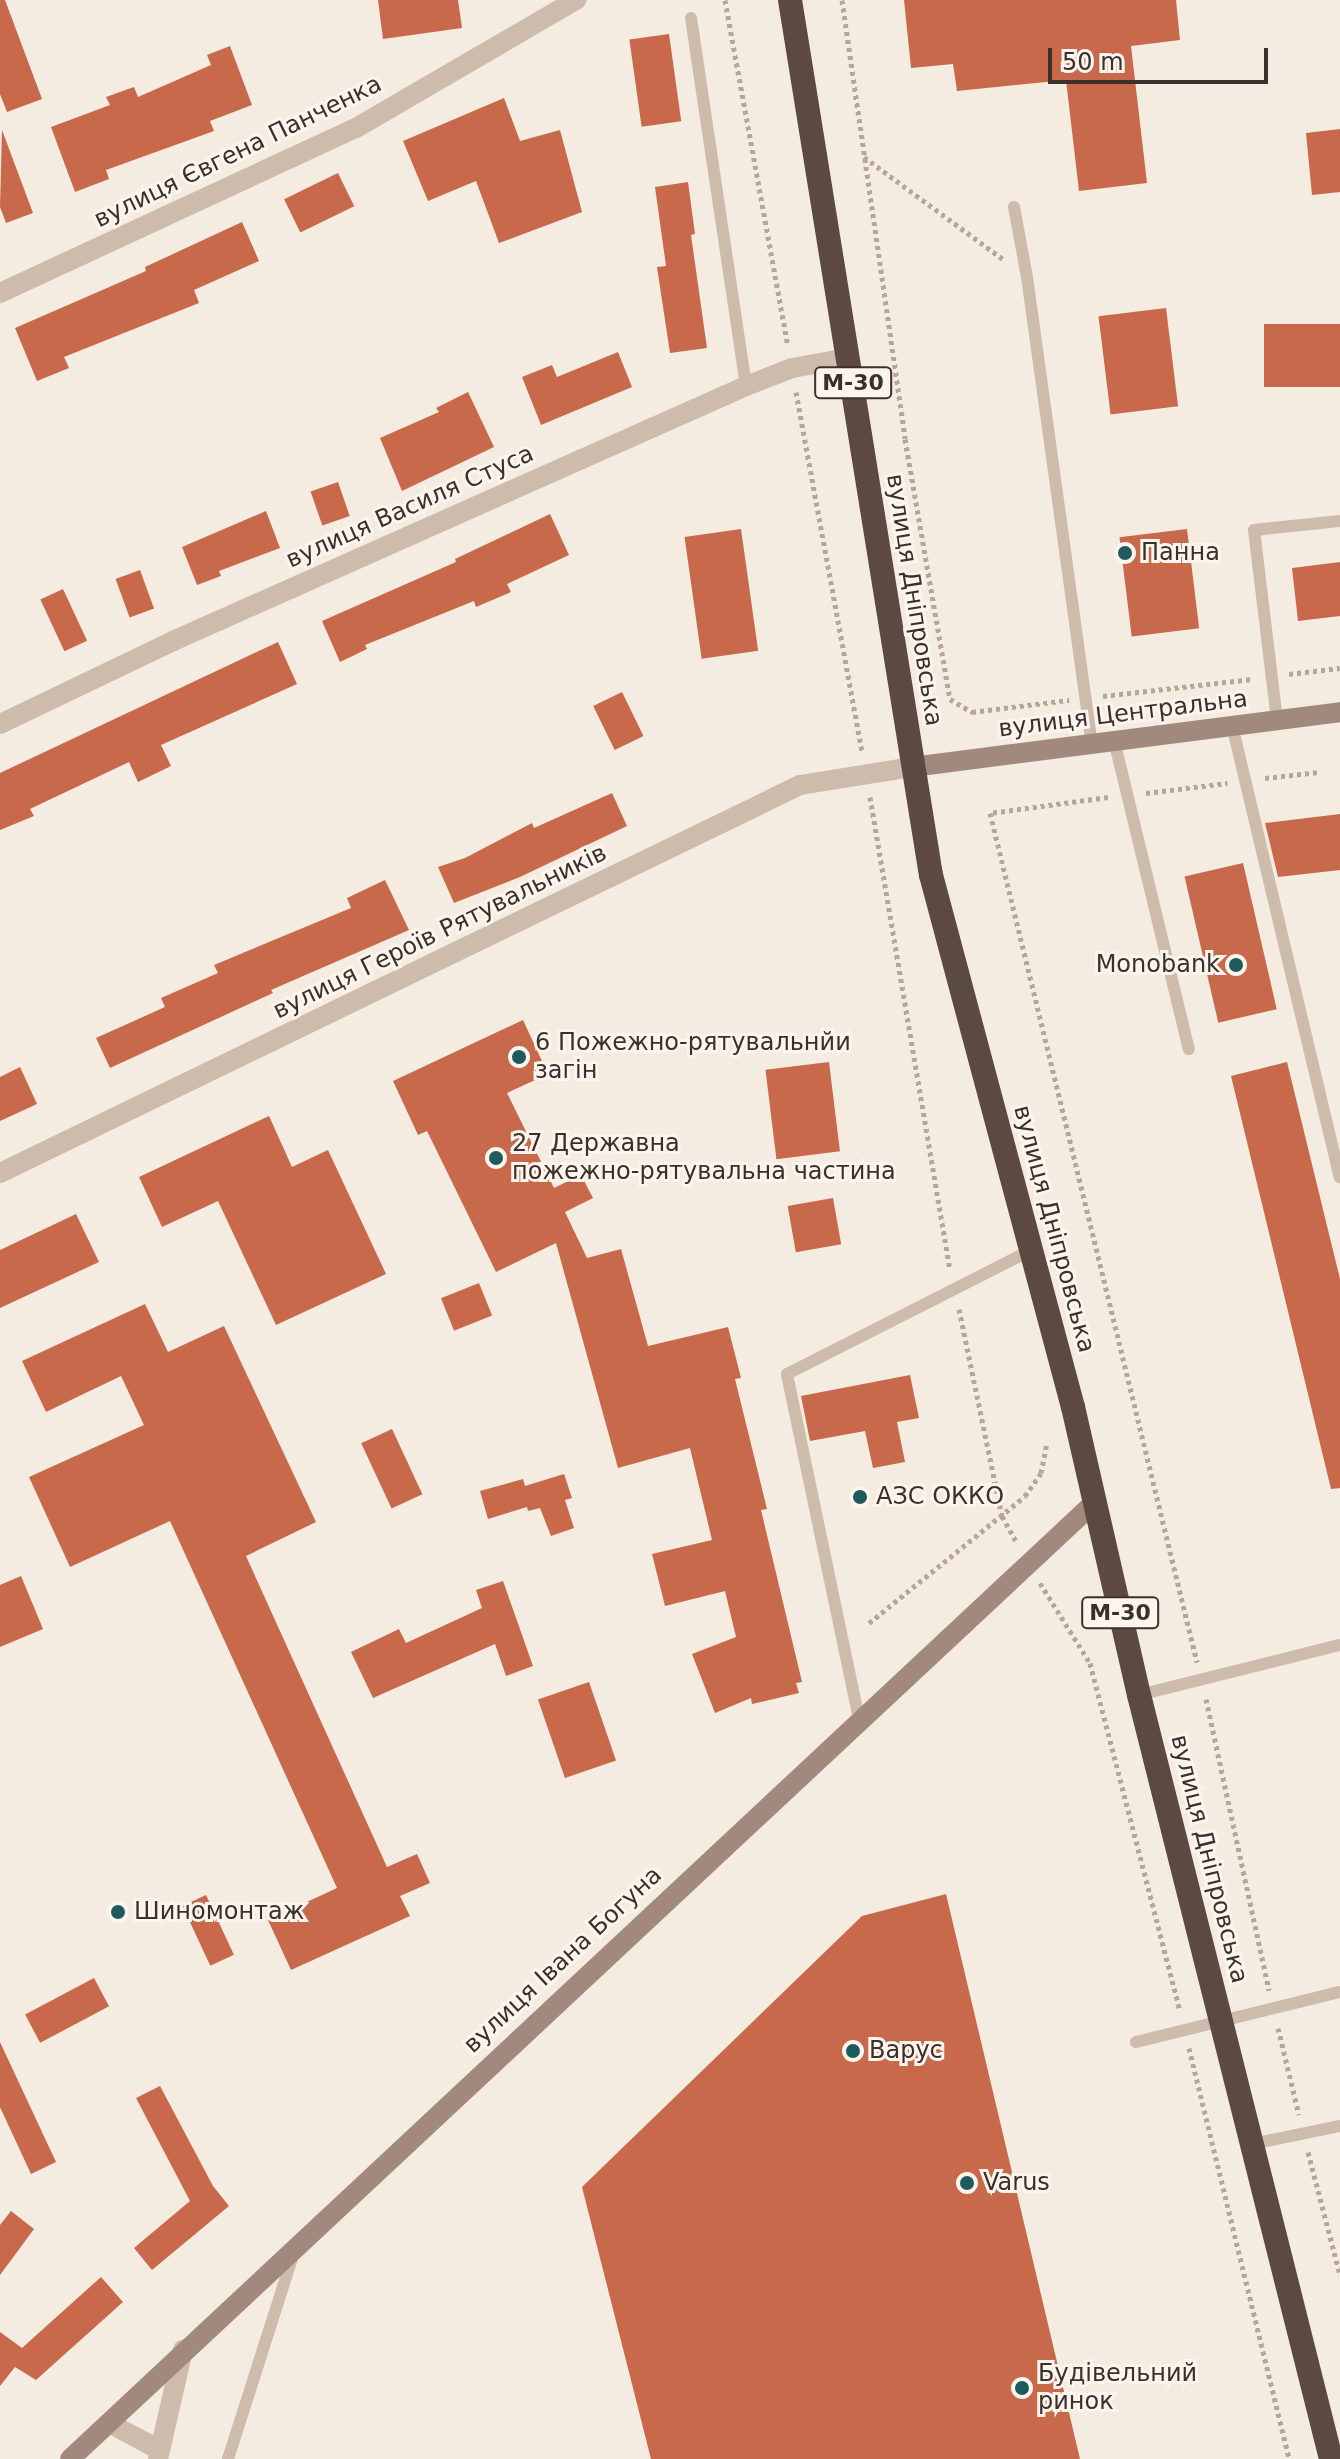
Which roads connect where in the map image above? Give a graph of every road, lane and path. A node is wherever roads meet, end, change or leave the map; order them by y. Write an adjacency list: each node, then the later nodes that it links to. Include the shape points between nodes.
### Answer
1 (576, 0): 9 (street, вулиця Євгена Панченка, via 356,128)
2 (725, 0): 11 (path)
3 (790, 0): 10 (highway, вулиця Дніпровська / М-30)
4 (842, 0): 6 (path)
5 (691, 18): 12 (lane)
6 (864, 157): 8 (path); 16 (path, via 950,699 972,712)
7 (1014, 207): 8 (lane)
8 (1027, 277): 16 (lane)
9 (0, 293)
10 (849, 358): 11 (street, вулиця Василя Стуса); 23 (highway, вулиця Дніпровська / М-30)
11 (792, 368): 12 (street, вулиця Василя Стуса); 25 (path)
12 (746, 386): 19 (street, вулиця Василя Стуса, via 173,641)
13 (1340, 521): 15 (lane, via 1254,530)
14 (1340, 668): 15 (path)
15 (1271, 676): 16 (path); 18 (lane)
16 (1084, 698): 22 (lane)
17 (1340, 712): 18 (street, вулиця Центральна)
18 (1277, 720): 20 (street, вулиця Центральна)
19 (0, 724)
20 (1232, 725): 21 (street, вулиця Центральна); 26 (lane)
21 (1114, 740): 22 (street, вулиця Центральна); 27 (lane)
22 (1092, 744): 23 (street, вулиця Центральна)
23 (912, 767): 25 (street, вулиця Героїв Рятувальників); 31 (highway, вулиця Дніпровська / М-30, via 931,875)
24 (1319, 772): 26 (path)
25 (866, 774): 29 (street, вулиця Героїв Рятувальників, via 800,785); 32 (path)
26 (1245, 781): 27 (path); 30 (lane)
27 (1127, 795): 28 (lane); 39 (path, via 990,813)
28 (1189, 1049)
29 (0, 1173)
30 (1340, 1177)
31 (1031, 1250): 32 (lane); 34 (highway, вулиця Дніпровська / М-30)
32 (954, 1288): 35 (path); 41 (lane, via 787,1374)
33 (1047, 1443): 35 (path, via 1041,1473)
34 (1095, 1502): 36 (street, вулиця Івана Богуна); 40 (highway, вулиця Дніпровська / М-30)
35 (1002, 1516): 36 (path); 37 (path)
36 (1028, 1563): 41 (street, вулиця Івана Богуна); 42 (path, via 1090,1663)
37 (869, 1623)
38 (1340, 1645): 39 (lane)
39 (1201, 1678): 40 (lane); 44 (path)
40 (1139, 1695): 45 (highway, вулиця Дніпровська / М-30)
41 (859, 1719): 51 (street, вулиця Івана Богуна)
42 (1125, 1800)
43 (1340, 1992): 44 (lane)
44 (1273, 2007): 45 (lane); 48 (path)
45 (1220, 2019): 46 (lane); 49 (highway, вулиця Дніпровська / М-30)
46 (1136, 2042)
47 (1340, 2126): 48 (lane)
48 (1304, 2133): 49 (lane); 52 (path)
49 (1252, 2144): 59 (highway, вулиця Дніпровська / М-30)
50 (1234, 2234): 58 (path)
51 (297, 2244): 53 (street, вулиця Івана Богуна); 57 (lane)
52 (1340, 2275)
53 (183, 2350): 54 (street, вулиця Івана Богуна); 55 (street)
54 (109, 2423): 55 (street); 56 (street, вулиця Івана Богуна)
55 (158, 2454)
56 (70, 2459)
57 (228, 2459)
58 (1289, 2459)
59 (1331, 2459)

